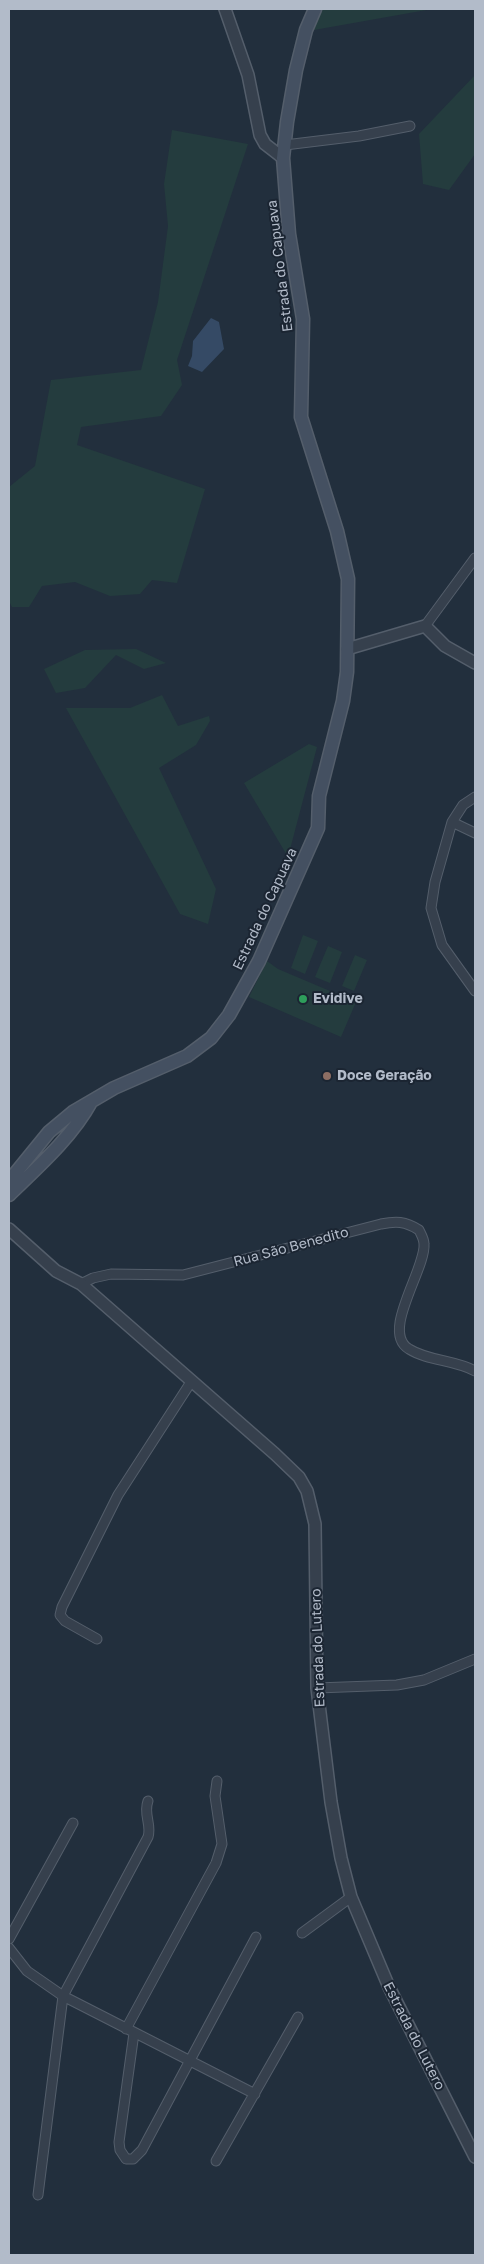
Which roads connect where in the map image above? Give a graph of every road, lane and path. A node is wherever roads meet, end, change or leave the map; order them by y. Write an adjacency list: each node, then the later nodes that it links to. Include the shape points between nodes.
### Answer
1 (225, 9): 5 (street, via 248,75 260,136)
2 (314, 9): 4 (main road, Estrada do Capuava, via 296,70)
3 (410, 126): 4 (street)
4 (285, 145): 5 (main road, Estrada do Capuava)
5 (283, 158): 8 (main road, Estrada do Capuava, via 289,234 303,319 301,417 338,531 345,563)
6 (475, 558): 7 (street)
7 (425, 626): 8 (street); 9 (street, via 445,646)
8 (348, 649): 14 (main road, Estrada do Capuava, via 343,701 319,796 318,828 240,996 211,1038 199,1048)
9 (475, 663)
10 (475, 797): 11 (street, via 463,805)
11 (452, 822): 12 (street); 13 (street, via 431,908 442,945)
12 (475, 833)
13 (475, 991)
14 (91, 1102): 15 (main road, Estrada do Capuava); 16 (main road, Estrada do Capuava)
15 (53, 1128): 16 (main road); 17 (main road, Estrada do Capuava)
16 (64, 1138): 18 (main road, Estrada do Capuava)
17 (9, 1181)
18 (9, 1195)
19 (9, 1221): 21 (street, Estrada do Lutero, via 64,1268)
20 (9, 1229): 21 (street, Estrada do Lutero, via 56,1271)
21 (68, 1276): 22 (street, Estrada do Lutero)
22 (81, 1284): 23 (street, Rua São Benedito, via 111,1274 183,1275 394,1221 405,1222 419,1230 424,1245 404,1307 402,1342 409,1349); 24 (street, Estrada do Lutero)
23 (475, 1371)
24 (191, 1382): 25 (street, via 118,1495 62,1607 60,1615 65,1621); 27 (street, Estrada do Lutero, via 275,1454 307,1491 315,1524)
25 (97, 1639)
26 (475, 1659): 27 (street, via 447,1673 397,1686)
27 (317, 1688): 31 (street, Estrada do Lutero, via 331,1802)
28 (217, 1781): 38 (street, via 215,1796 222,1844 216,1864)
29 (148, 1801): 36 (street, via 148,1837)
30 (73, 1823): 34 (street)
31 (351, 1897): 32 (street); 41 (street, Estrada do Lutero, via 389,1987)
32 (302, 1933)
33 (256, 1937): 39 (street)
34 (9, 1939)
35 (9, 1948): 36 (street, via 27,1971)
36 (63, 1996): 38 (street); 43 (street)
37 (298, 2017): 40 (street)
38 (130, 2031): 39 (street); 39 (street, via 119,2142 126,2159 133,2159 142,2150)
39 (190, 2061): 40 (street)
40 (256, 2094): 42 (street)
41 (475, 2154)
42 (216, 2161)
43 (38, 2195)

